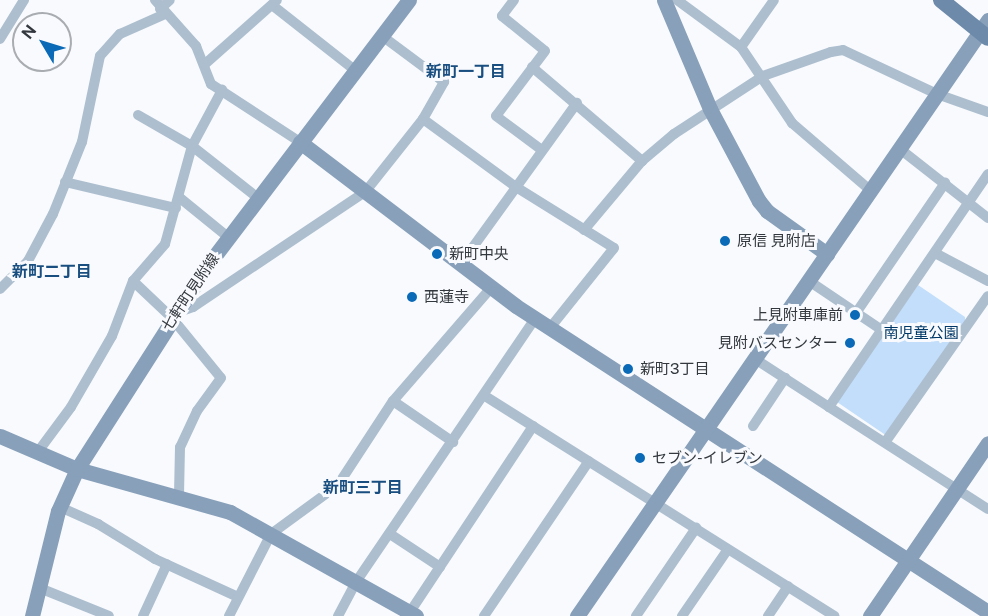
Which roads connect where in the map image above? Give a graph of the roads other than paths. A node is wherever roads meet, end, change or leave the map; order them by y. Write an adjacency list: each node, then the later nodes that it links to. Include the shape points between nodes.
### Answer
1 (24, 0): 13 (street)
2 (170, 0): 10 (street)
3 (408, 0): 12 (street, 七軒町見附線)
4 (514, 0): 16 (street, via 502,16 545,51)
5 (664, 0): 22 (street)
6 (677, 0): 14 (street)
7 (774, 0): 14 (street)
8 (940, 0): 11 (main road)
9 (274, 2): 15 (street); 17 (street)
10 (160, 8): 15 (street, via 196,46); 32 (street, via 120,34 100,56 82,142)
11 (985, 30): 20 (street)
12 (382, 36): 17 (street, 七軒町見附線); 25 (street, via 444,82)
13 (0, 39)
14 (741, 47): 18 (street)
15 (206, 64): 19 (street, via 211,84)
16 (532, 67): 21 (street); 29 (street, via 496,116)
17 (356, 71): 26 (street, 七軒町見附線)
18 (764, 76): 20 (street, via 843,50); 22 (street); 36 (street, via 792,123)
19 (222, 90): 26 (street); 27 (street)
20 (937, 94): 23 (street); 28 (street)
21 (577, 103): 29 (street); 30 (street)
22 (710, 109): 30 (street); 44 (street, via 767,211)
23 (988, 112)
24 (138, 114): 27 (street)
25 (423, 119): 34 (street); 35 (street)
26 (300, 142): 35 (street); 37 (street, 七軒町見附線)
27 (192, 146): 37 (street); 39 (street)
28 (900, 149): 33 (street); 36 (street)
29 (542, 150): 34 (street)
30 (642, 161): 41 (street)
31 (988, 174): 38 (street)
32 (65, 182): 39 (street); 50 (street, via 28,261)
33 (945, 183): 38 (street); 52 (street)
34 (516, 187): 41 (street); 45 (street)
35 (366, 191): 45 (street); 53 (street, via 193,307)
36 (871, 191): 44 (street)
37 (258, 198): 42 (street, 七軒町見附線)
38 (969, 201): 40 (street); 43 (street)
39 (178, 203): 42 (street); 46 (street, via 165,244)
40 (988, 218)
41 (584, 230): 55 (street, via 614,248)
42 (228, 237): 53 (street, 七軒町見附線)
43 (935, 253): 48 (street); 56 (street)
44 (827, 254): 47 (street)
45 (460, 265): 49 (street)
46 (133, 281): 53 (street); 69 (street, via 112,336 71,407)
47 (808, 281): 52 (street); 57 (street)
48 (988, 281)
49 (491, 288): 54 (street); 60 (street)
50 (0, 289)
51 (988, 296): 66 (street)
52 (856, 313): 56 (street)
53 (173, 316): 71 (street, 七軒町見附線); 73 (street, via 221,378 196,411 180,447)
54 (535, 319): 55 (street); 59 (street)
55 (550, 328): 64 (street)
56 (882, 330): 61 (street)
57 (755, 359): 58 (street); 64 (street)
58 (785, 378): 61 (street); 63 (street)
59 (485, 396): 62 (street); 67 (street)
60 (393, 401): 67 (street); 78 (street, via 338,485)
61 (829, 407): 66 (street)
62 (533, 426): 70 (street); 83 (street)
63 (753, 426)
64 (708, 428): 74 (street); 81 (street)
65 (0, 436): 69 (street)
66 (886, 441): 72 (street)
67 (453, 442): 79 (street)
68 (988, 443): 72 (street)
69 (37, 453): 71 (street)
70 (589, 461): 74 (street); 95 (street)
71 (77, 469): 73 (street); 75 (street, 七軒町見附線)
72 (956, 489): 76 (street); 81 (street)
73 (179, 495): 78 (street, via 230,512)
74 (655, 503): 77 (street); 96 (street)
75 (60, 507): 82 (street); 86 (street, 七軒町見附線)
76 (988, 509)
77 (696, 528): 80 (street); 97 (street)
78 (271, 534): 84 (street); 87 (street)
79 (390, 534): 83 (street); 84 (street)
80 (728, 549): 85 (street); 98 (street)
81 (910, 558): 88 (street); 101 (street)
82 (167, 564): 87 (street); 92 (street)
83 (440, 567): 89 (street)
84 (356, 582): 89 (street); 94 (street)
85 (788, 586): 99 (street); 100 (street)
86 (42, 589): 90 (street, 七軒町見附線); 91 (street)
87 (238, 597): 93 (street)
88 (988, 612)
89 (413, 614)
90 (32, 616)
91 (109, 616)
92 (143, 616)
93 (229, 616)
94 (338, 616)
95 (484, 616)
96 (577, 616)
97 (636, 616)
98 (682, 616)
99 (768, 616)
100 (835, 616)
101 (870, 616)

